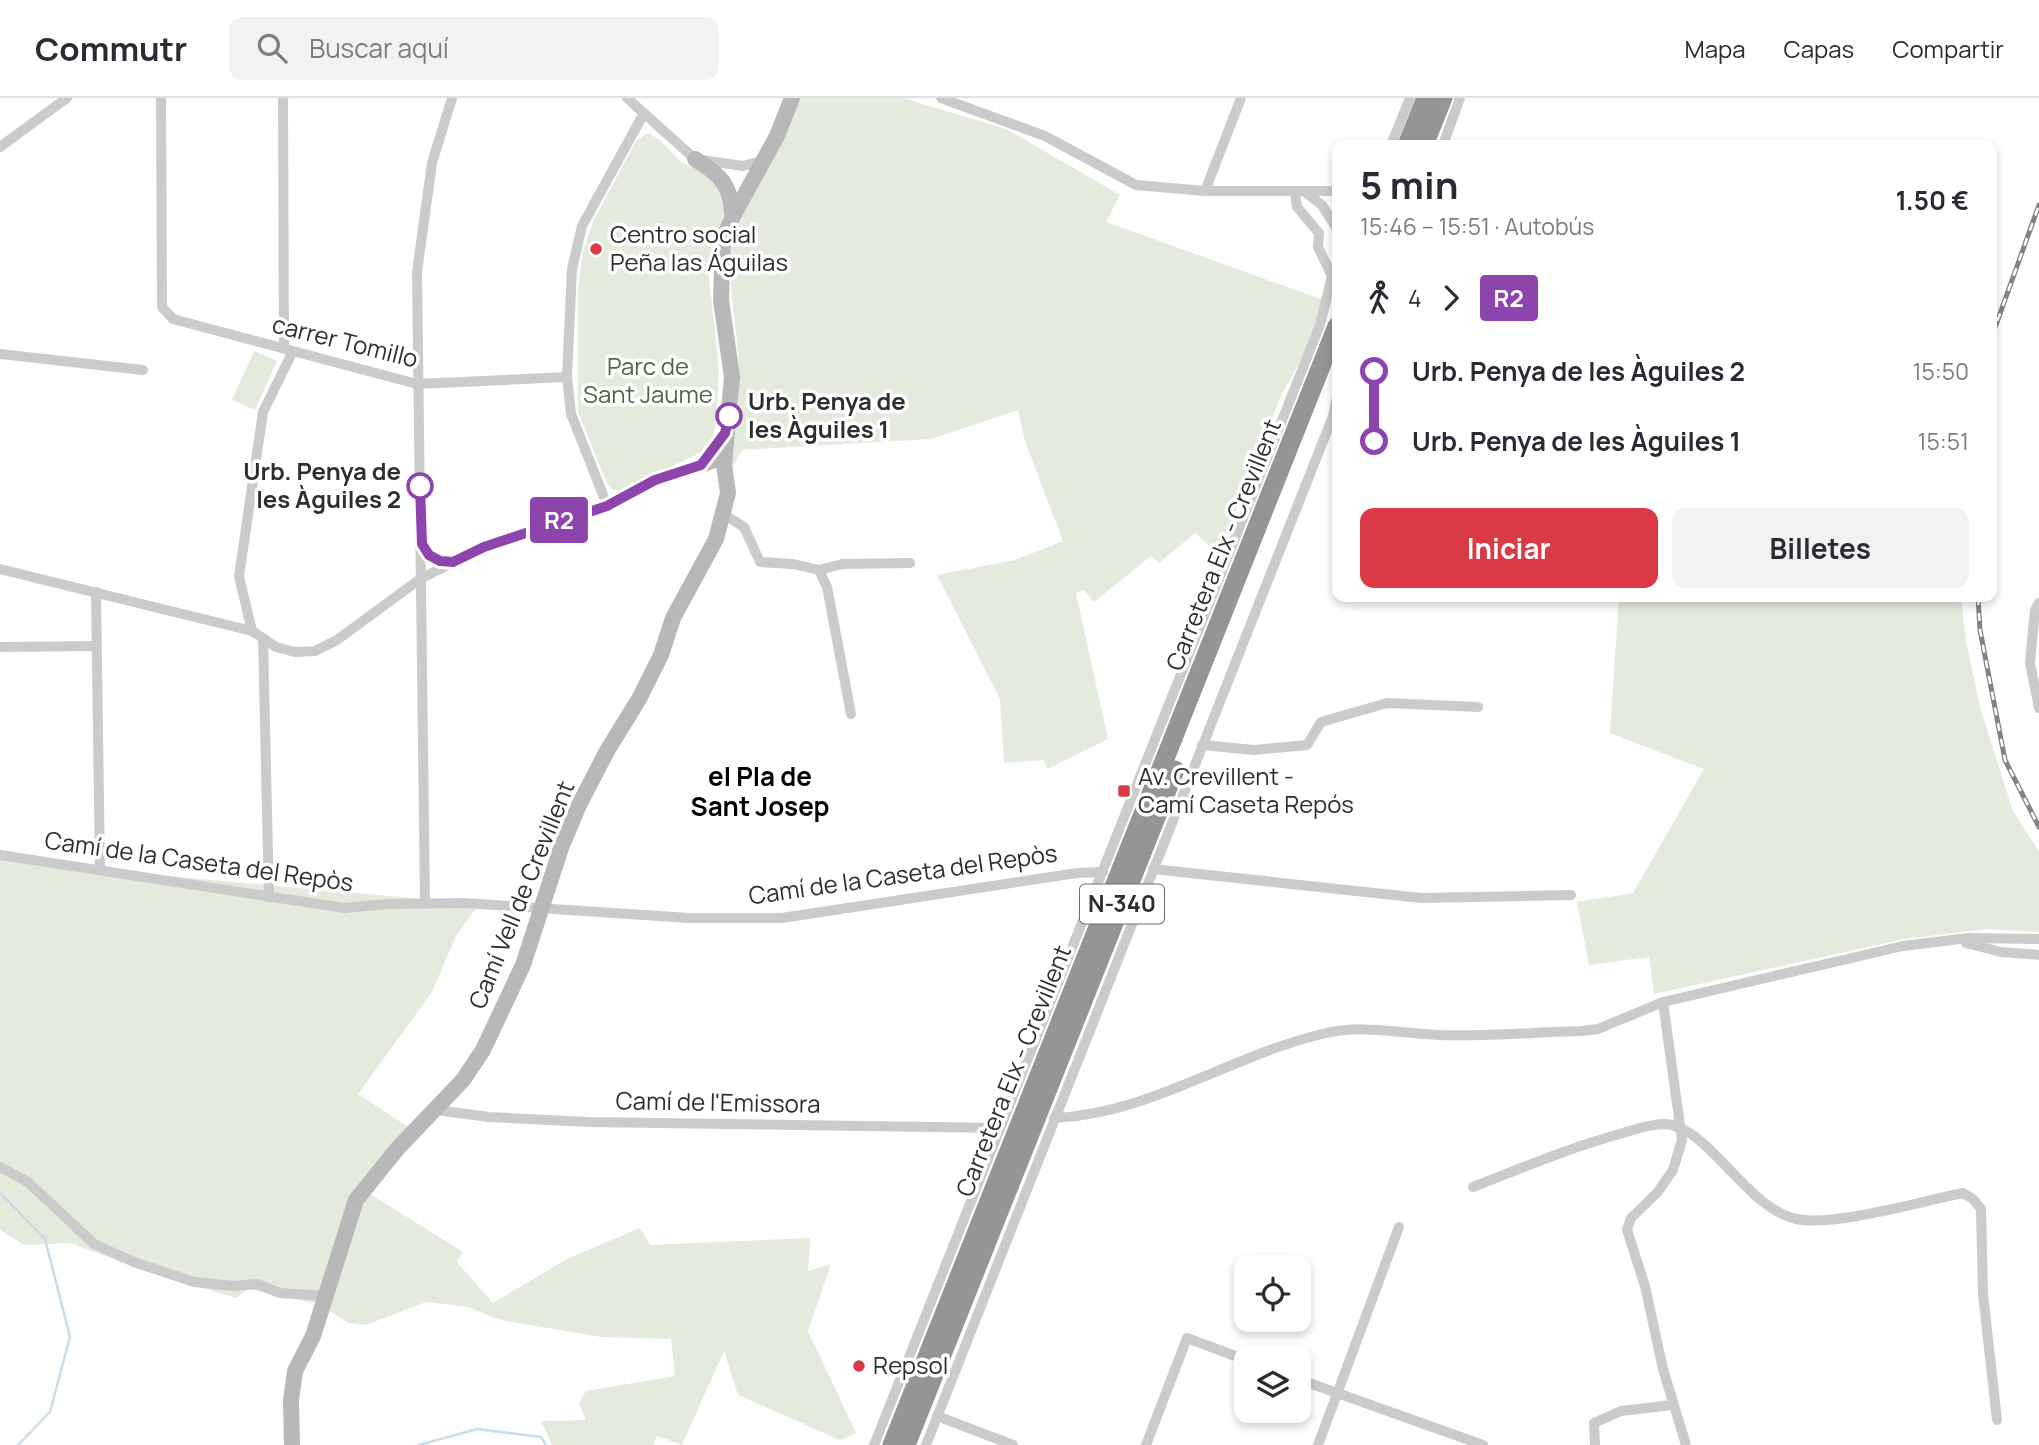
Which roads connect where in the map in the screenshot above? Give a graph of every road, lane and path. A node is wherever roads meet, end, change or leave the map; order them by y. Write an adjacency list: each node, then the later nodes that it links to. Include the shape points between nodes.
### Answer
1 (67, 98): 18 (street)
2 (161, 98): 30 (street, carrer Tomillo, via 162,307 173,319)
3 (283, 98): 30 (street)
4 (453, 98): 35 (street, via 435,150 422,218)
5 (627, 98): 13 (street)
6 (792, 98): 20 (street, Camí Vell de Crevillent)
7 (941, 98): 25 (street, via 1045,136 1136,186)
8 (1241, 98): 25 (street)
9 (1410, 98): 14 (street)
10 (1426, 98): 15 (highway)
11 (1443, 98): 16 (highway)
12 (1461, 98): 17 (street)
13 (644, 113): 19 (street); 34 (street, via 590,207 575,245)
14 (1393, 140)
15 (1409, 140)
16 (1426, 140)
17 (1445, 140)
18 (0, 147)
19 (695, 159): 21 (street); 22 (street)
20 (765, 160): 21 (street); 23 (street, Camí Vell de Crevillent)
21 (734, 166): 23 (street, via 745,173)
22 (729, 186): 23 (street); 27 (street)
23 (750, 187): 27 (street, Camí Vell de Crevillent)
24 (1332, 190): 26 (street)
25 (1205, 191): 26 (street)
26 (1301, 193): 28 (street, via 1322,205); 41 (street, via 1297,207 1319,233 1318,247 1332,276 1320,325)
27 (732, 218): 38 (street, Camí Vell de Crevillent, via 723,239 722,300 732,377)
28 (1332, 221)
29 (1332, 339): 36 (highway, Carretera Elx - Crevillent / N-340)
30 (288, 351): 35 (street, carrer Tomillo); 52 (street, via 263,412 239,576)
31 (0, 354): 32 (street)
32 (142, 370)
33 (1332, 376): 89 (highway, Carretera Elx - Crevillent / N-340)
34 (567, 377): 35 (street, carrer Tomillo); 42 (street, via 571,414)
35 (417, 384): 44 (street)
36 (1313, 388): 41 (street); 88 (highway, Carretera Elx - Crevillent / N-340)
37 (1332, 419): 59 (street)
38 (725, 433): 39 (street, Camí Vell de Crevillent); 40 (street)
39 (724, 456): 40 (street); 43 (street, Camí Vell de Crevillent, via 728,493)
40 (701, 465): 42 (street, via 655,480)
41 (1264, 468): 63 (street)
42 (607, 506): 45 (street, via 484,547)
43 (723, 514): 48 (street, via 744,527 760,562); 67 (street, Camí Vell de Crevillent, via 716,539 673,618 662,655 579,804)
44 (422, 544): 45 (street, via 429,555); 49 (street)
45 (453, 562): 49 (street)
46 (909, 563): 48 (street, via 842,564)
47 (0, 569): 50 (street)
48 (819, 570): 58 (street, via 827,587)
49 (420, 579): 53 (street, via 315,651 295,652); 66 (street)
50 (96, 593): 52 (street); 54 (street)
51 (2039, 603): 57 (street, via 2030,663)
52 (252, 631): 53 (street)
53 (262, 638): 65 (street)
54 (96, 646): 55 (street); 62 (street)
55 (0, 648)
56 (1478, 707): 59 (street, via 1387,703 1321,722 1307,744 1254,750)
57 (2039, 708)
58 (851, 714)
59 (1202, 745): 61 (street)
60 (0, 855): 62 (street, Camí de la Caseta del Repòs)
61 (1153, 869): 64 (street, via 1421,898); 73 (street)
62 (100, 870): 65 (street, Camí de la Caseta del Repòs)
63 (1103, 872): 67 (street, Camí de la Caseta del Repòs, via 782,918 689,919); 74 (street)
64 (1572, 894)
65 (270, 897): 66 (street, Camí de la Caseta del Repòs, via 344,908)
66 (425, 903): 67 (street, Camí de la Caseta del Repòs)
67 (542, 908): 72 (street, Camí Vell de Crevillent, via 523,965 483,1050)
68 (1954, 939): 69 (street); 70 (street, via 2001,952); 71 (street, via 1903,946)
69 (2037, 940)
70 (2039, 955)
71 (1662, 1002): 73 (street, via 1598,1029 1582,1031 1437,1035 1370,1028 1325,1033 1232,1062 1134,1104 1086,1117); 75 (street)
72 (436, 1110): 74 (street, Camí de l'Emissora, via 585,1122); 79 (street, Camí Vell de Crevillent, via 356,1200)
73 (1054, 1118): 84 (street)
74 (1001, 1128): 87 (street)
75 (1679, 1128): 77 (street, via 1651,1125 1594,1141); 83 (street, via 1682,1140 1673,1170 1631,1218 1627,1230 1654,1318); 85 (street, via 1708,1149 1746,1188 1793,1218 1812,1221 1963,1193 1973,1199 1981,1209 1984,1233 1983,1294)
76 (0, 1167): 79 (street, via 28,1182 94,1244 134,1262 194,1282 257,1284 280,1293)
77 (1473, 1188)
78 (1399, 1227): 82 (street)
79 (327, 1296): 86 (street, Camí Vell de Crevillent, via 295,1371 290,1400)
80 (1234, 1356): 92 (street, via 1187,1338)
81 (1311, 1384): 82 (street)
82 (1338, 1394): 93 (street); 94 (street)
83 (1672, 1405): 95 (street, via 1621,1411 1594,1423); 96 (street)
84 (937, 1416): 90 (street); 91 (street)
85 (1997, 1420)
86 (292, 1445)
87 (874, 1445)
88 (892, 1445)
89 (906, 1445)
90 (926, 1445)
91 (1013, 1445)
92 (1146, 1445)
93 (1318, 1445)
94 (1483, 1445)
95 (1595, 1445)
96 (1686, 1445)

